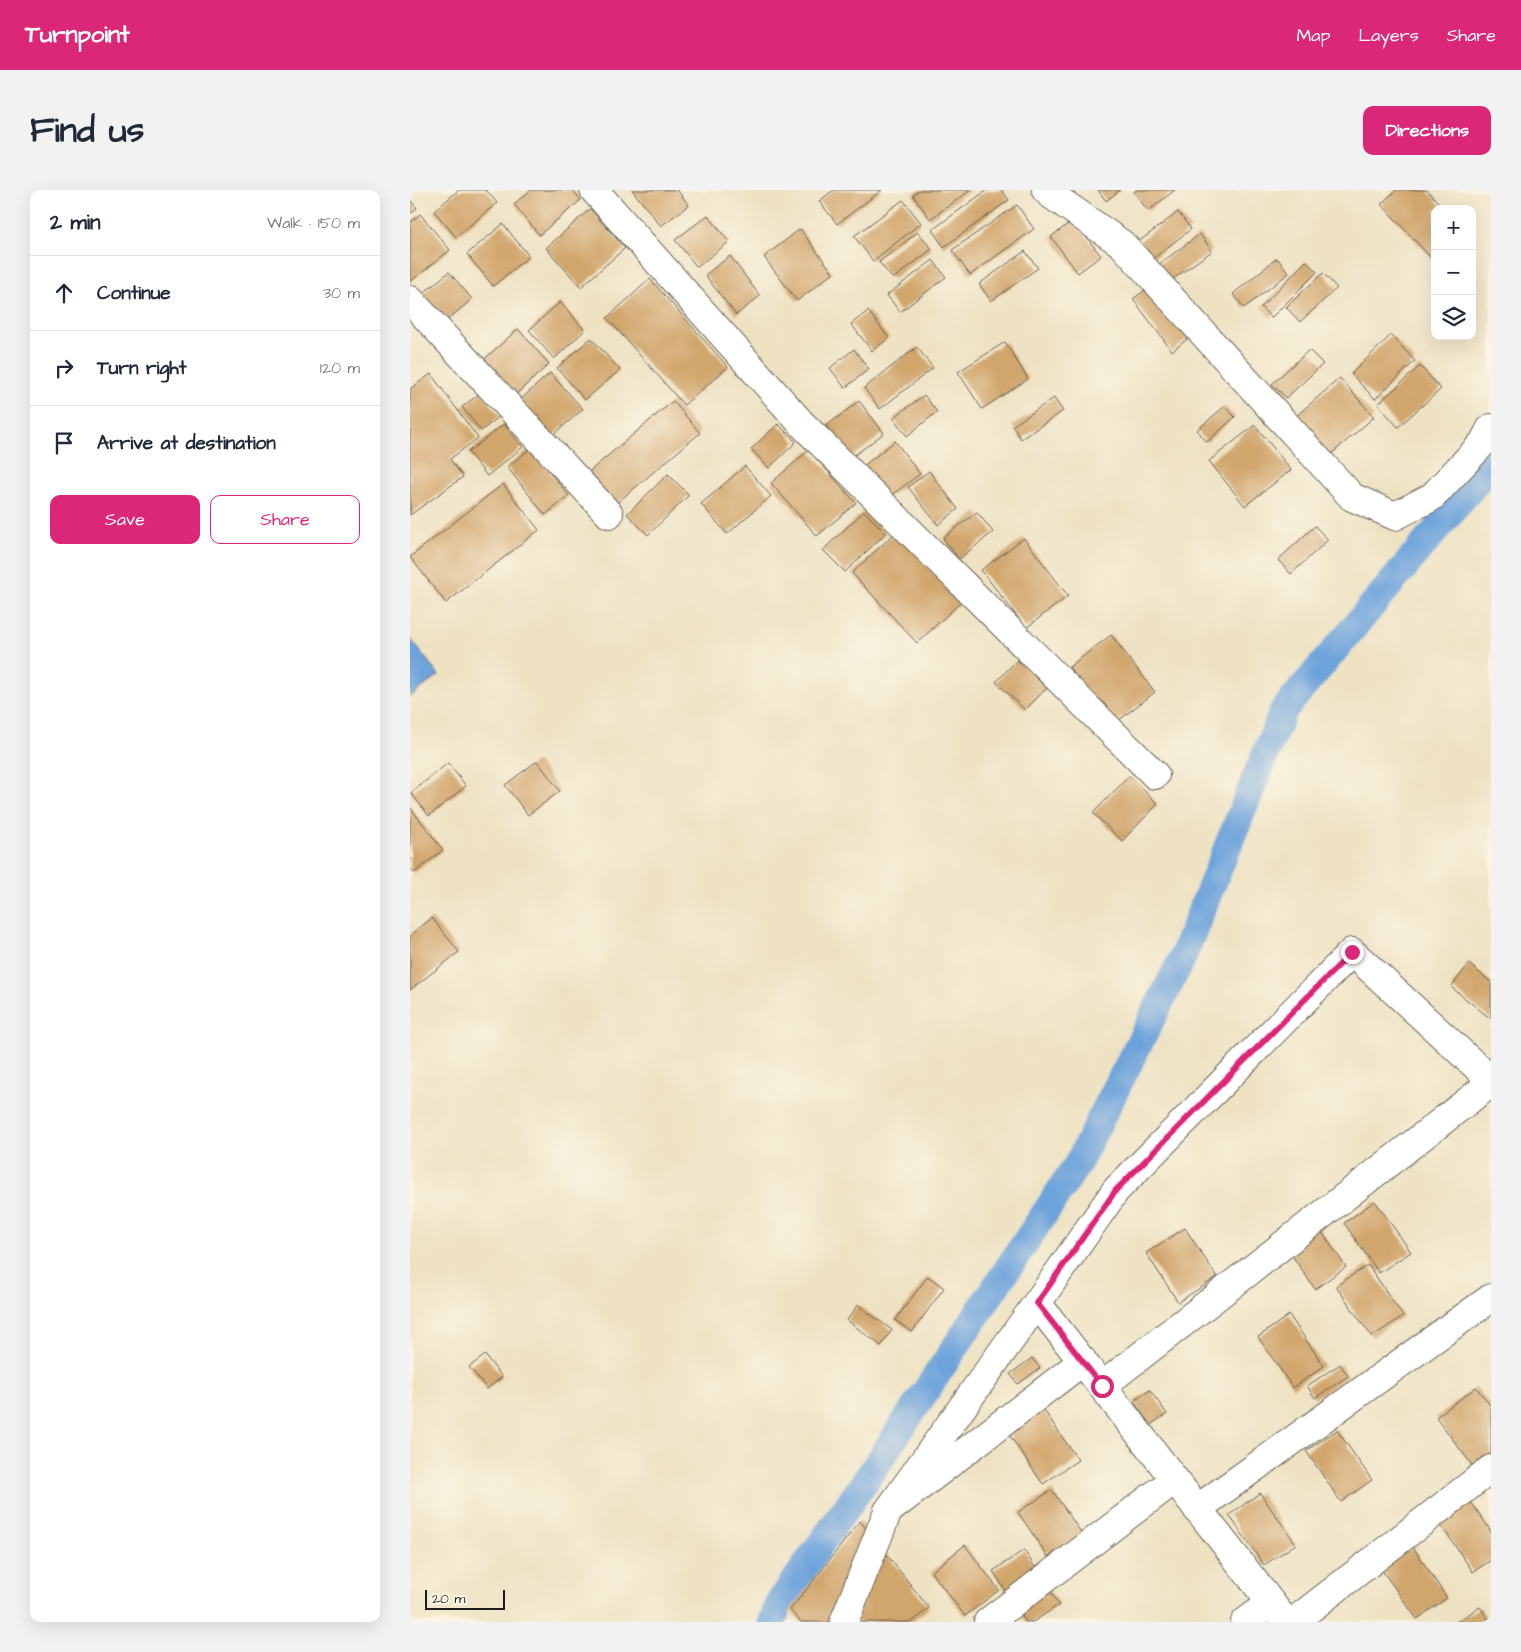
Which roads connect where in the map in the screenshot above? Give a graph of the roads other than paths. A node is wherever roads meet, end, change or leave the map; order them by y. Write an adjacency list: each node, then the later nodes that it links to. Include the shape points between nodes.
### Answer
1 (594, 190): 6 (street, via 802,424)
2 (1046, 190): 4 (street, via 1122,244 1352,497 1394,516 1432,497 1483,443)
3 (410, 300): 5 (street)
4 (1491, 428)
5 (609, 514)
6 (1155, 775)
7 (1491, 1081): 9 (street, via 1352,952 1116,1190); 11 (street)
8 (1491, 1298): 14 (street)
9 (1037, 1303): 10 (street); 15 (street)
10 (1083, 1361): 11 (street); 15 (street)
11 (1102, 1386): 13 (street)
12 (1491, 1469): 20 (street)
13 (1174, 1480): 14 (street); 18 (street)
14 (1198, 1509): 16 (street)
15 (888, 1511): 17 (street)
16 (1278, 1612): 19 (street)
17 (844, 1622)
18 (988, 1622)
19 (1245, 1622)
20 (1293, 1622)

